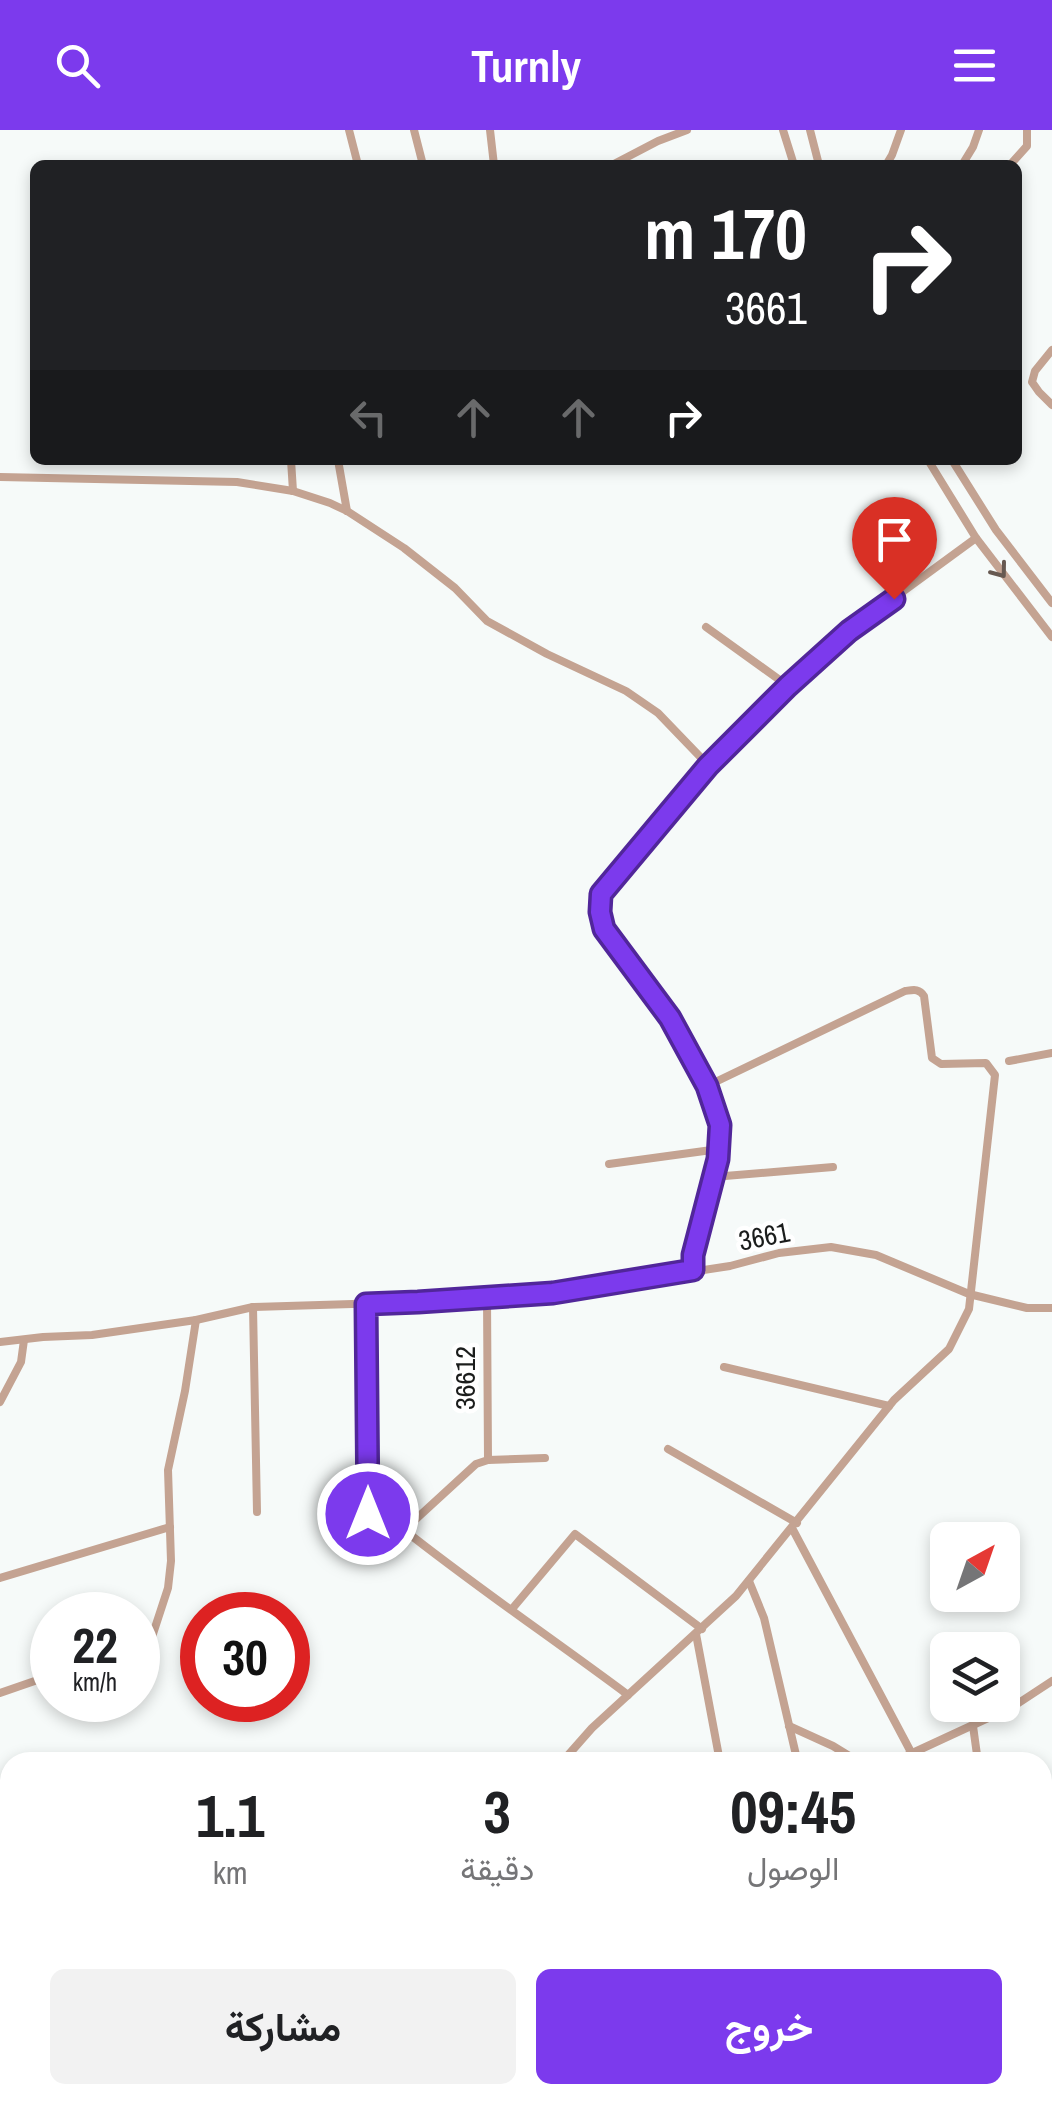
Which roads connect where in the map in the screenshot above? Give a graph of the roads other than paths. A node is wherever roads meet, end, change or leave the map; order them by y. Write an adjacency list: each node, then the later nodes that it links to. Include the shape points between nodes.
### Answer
1 (349, 130): 10 (street)
2 (414, 130): 11 (street)
3 (490, 130): 12 (street)
4 (687, 130): 13 (street)
5 (784, 130): 14 (street)
6 (810, 130): 15 (street)
7 (901, 130): 16 (street)
8 (979, 130): 17 (street)
9 (1027, 130): 18 (street, via 1027,146)
10 (357, 160)
11 (422, 160)
12 (493, 160)
13 (622, 160)
14 (793, 160)
15 (818, 160)
16 (889, 160)
17 (965, 160)
18 (1014, 160)
19 (1052, 350): 20 (street, via 1032,382)
20 (1052, 405)
21 (291, 465): 26 (street)
22 (339, 465): 27 (street)
23 (931, 465): 28 (street)
24 (955, 465): 29 (street)
25 (0, 476): 26 (street, via 205,480)
26 (292, 491): 27 (street)
27 (347, 511): 33 (street, via 455,588 487,621 626,690)
28 (976, 538): 31 (street, one-way to 31); 32 (street, via 849,631)
29 (1051, 598)
30 (706, 626): 32 (street)
31 (1052, 638)
32 (788, 686): 33 (street)
33 (708, 766): 36 (street, via 612,879 601,894 600,912 604,929 670,1018)
34 (1052, 1053): 35 (street)
35 (1009, 1060)
36 (707, 1086): 37 (street, via 720,1125); 42 (street, via 904,991 921,992 932,1058 941,1064 986,1063 995,1075)
37 (719, 1149): 38 (street); 40 (street)
38 (609, 1164)
39 (833, 1167): 40 (street)
40 (713, 1177): 41 (street)
41 (693, 1270): 42 (street, 3661, via 845,1248); 43 (street, 3661)
42 (970, 1294): 46 (street, 3661); 52 (street, via 949,1349)
43 (487, 1297): 44 (street, 3661); 55 (street, 36612)
44 (366, 1304): 45 (street, 3661); 59 (street, via 368,1549 378,1552)
45 (253, 1307): 47 (street, 3661); 56 (street)
46 (1052, 1308)
47 (196, 1320): 48 (street, 3661); 58 (street, via 168,1470)
48 (24, 1340): 49 (street, 3661); 51 (street, via 21,1362)
49 (0, 1342)
50 (724, 1366): 52 (street)
51 (0, 1402)
52 (889, 1406): 57 (street)
53 (668, 1449): 57 (street)
54 (545, 1458): 55 (street)
55 (488, 1460): 59 (street)
56 (257, 1512)
57 (794, 1525): 61 (street); 75 (street)
58 (170, 1527): 60 (street); 63 (street, via 168,1588)
59 (403, 1529): 62 (street)
60 (0, 1578)
61 (750, 1581): 64 (street); 69 (street)
62 (512, 1609): 64 (street, via 575,1534); 68 (street)
63 (160, 1611)
64 (699, 1632): 68 (street); 72 (street)
65 (1052, 1681): 70 (street)
66 (30, 1682): 67 (street)
67 (0, 1692)
68 (628, 1695): 71 (street)
69 (789, 1726): 73 (street); 74 (street)
70 (973, 1726): 76 (street); 77 (street)
71 (571, 1752)
72 (718, 1752)
73 (795, 1752)
74 (843, 1752)
75 (911, 1752)
76 (916, 1752)
77 (977, 1752)

